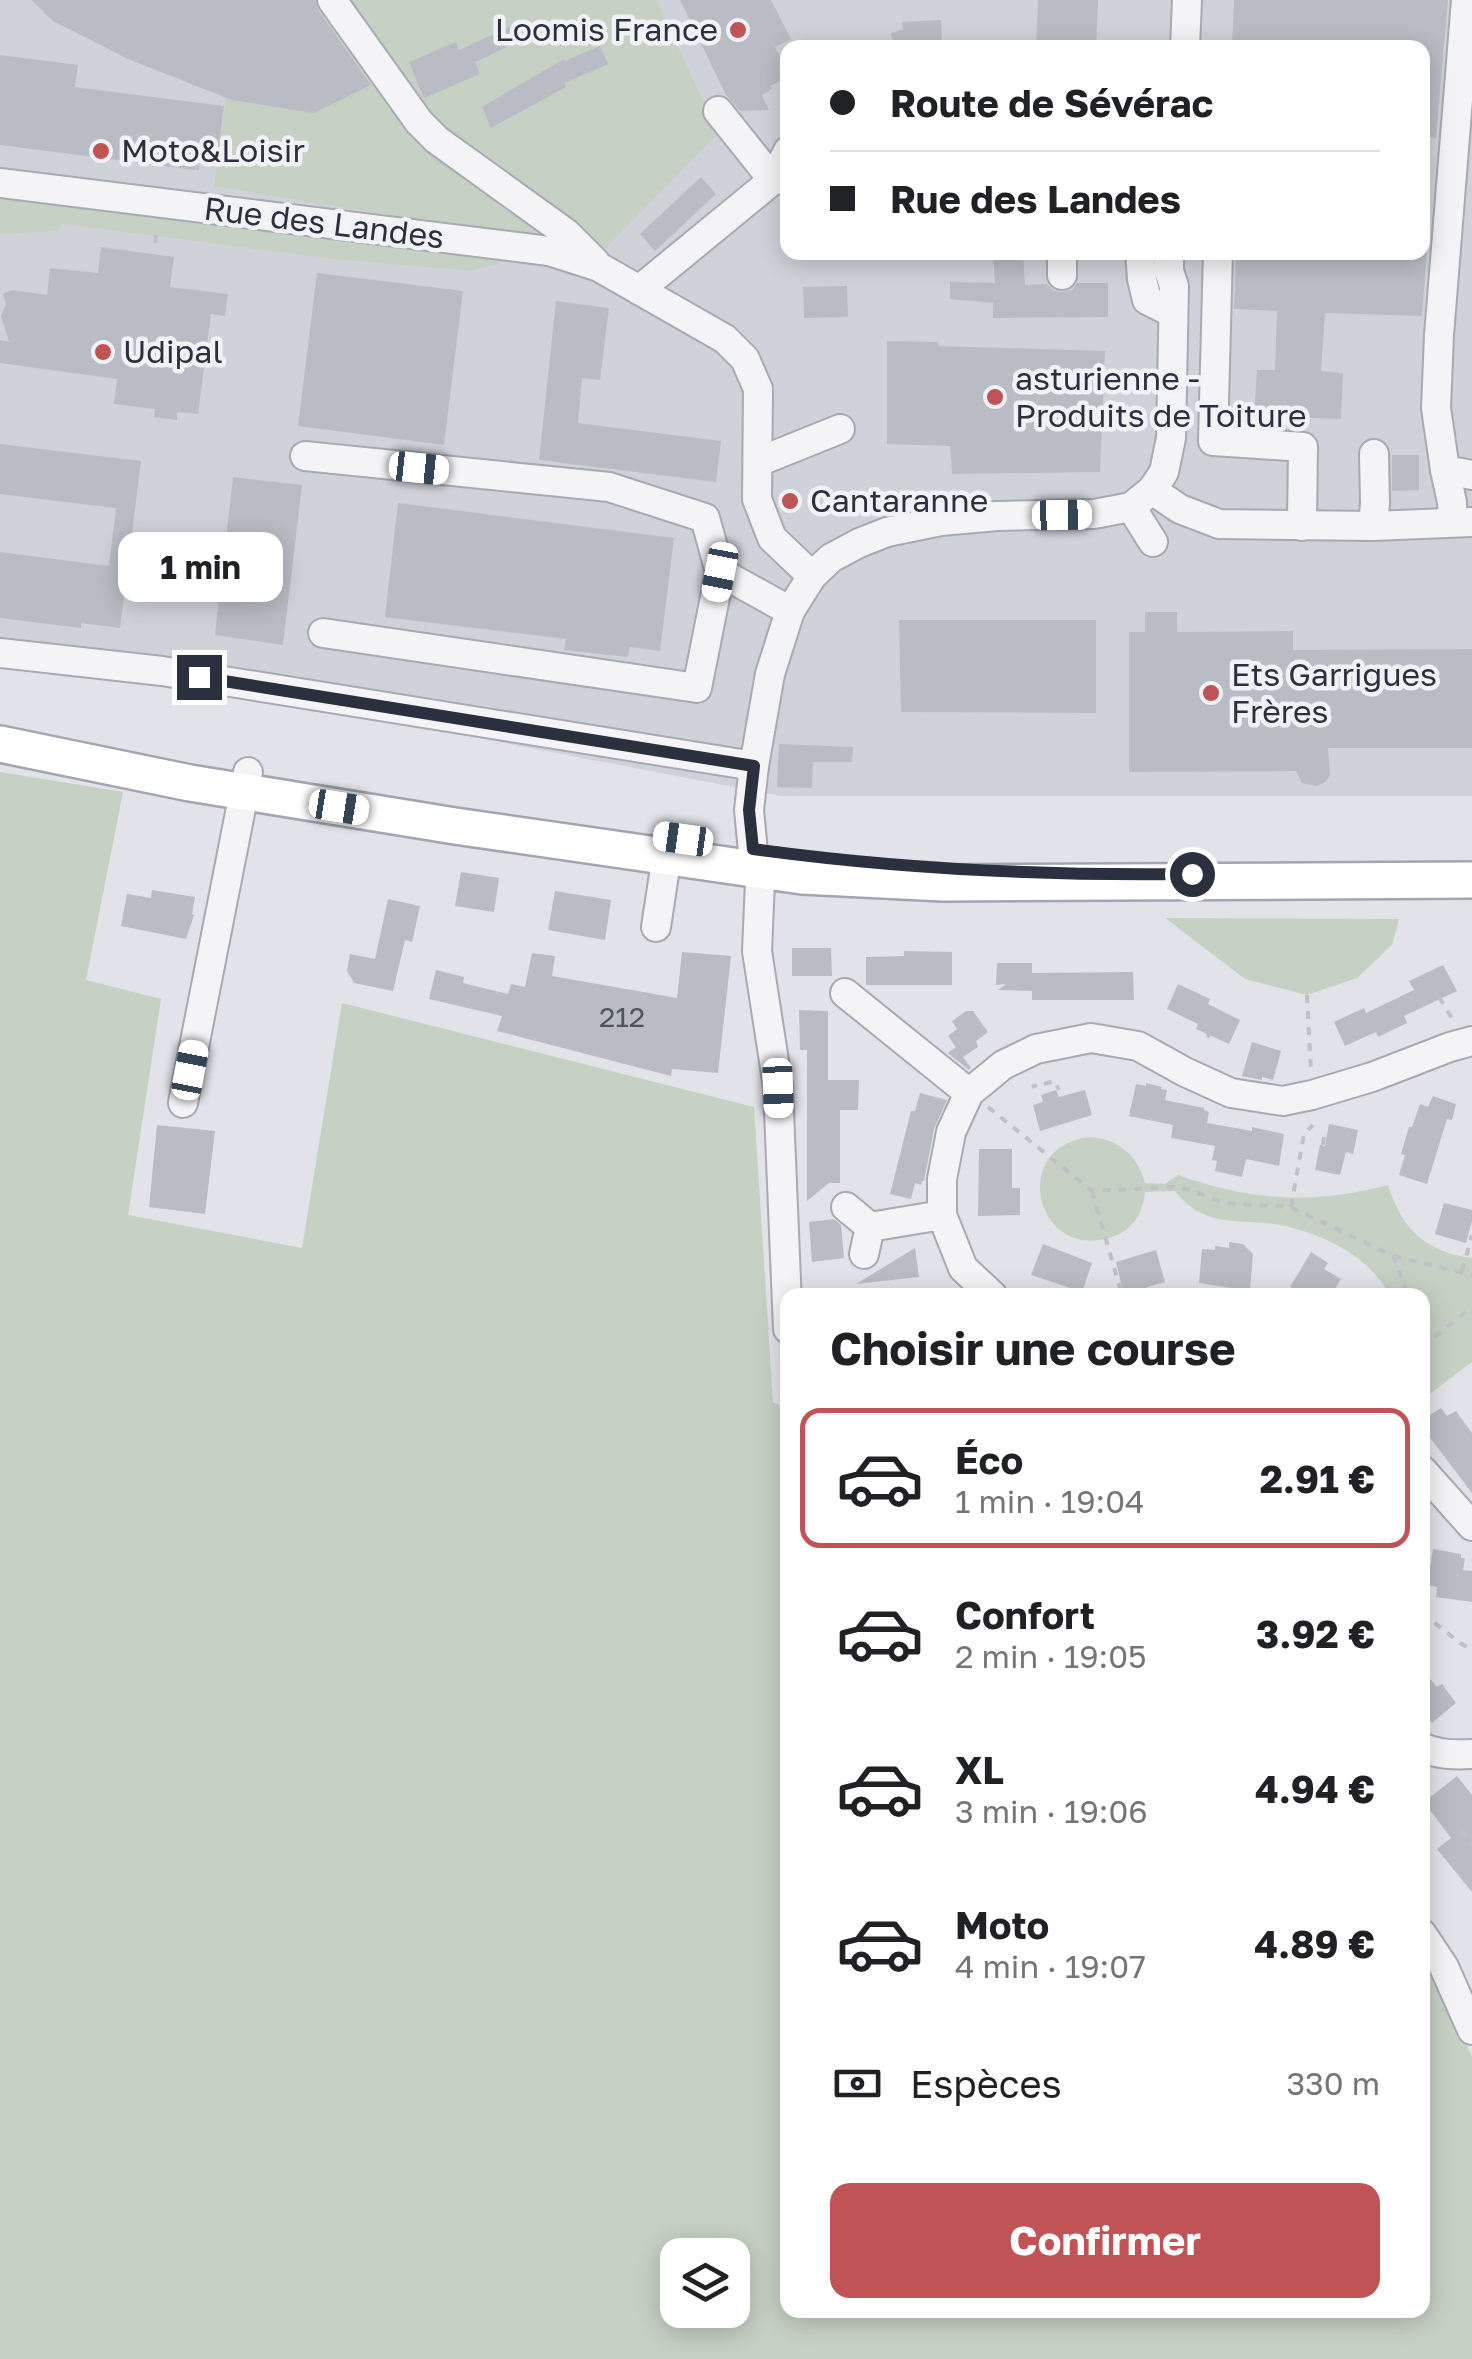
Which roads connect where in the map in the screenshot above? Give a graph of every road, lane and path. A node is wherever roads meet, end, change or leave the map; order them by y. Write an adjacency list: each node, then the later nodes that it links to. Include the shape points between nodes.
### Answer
1 (332, 0): 16 (street, via 436,140 566,232)
2 (1186, 0): 4 (street)
3 (1466, 0): 23 (street, via 1436,408)
4 (1185, 40)
5 (718, 111): 8 (street)
6 (200, 150): 7 (path)
7 (197, 170)
8 (780, 180): 17 (street)
9 (0, 184): 16 (street, Rue des Landes, via 549,251)
10 (157, 231): 11 (path)
11 (155, 243)
12 (1141, 260): 18 (street, via 1147,300)
13 (1169, 260): 18 (street)
14 (1184, 260): 18 (street)
15 (1218, 260): 26 (street, via 1214,441 1303,447)
16 (599, 267): 17 (street, Rue des Landes)
17 (640, 290): 22 (street, Rue des Landes, via 724,339 745,359 758,389)
18 (1173, 300): 24 (street, via 1171,438 1164,472)
19 (840, 429): 22 (street)
20 (1374, 454): 27 (street)
21 (305, 456): 29 (street, via 609,487 705,518)
22 (758, 462): 30 (street, Rue des Landes, via 757,499 772,538)
23 (1458, 472): 25 (street, via 1452,502)
24 (1142, 499): 26 (street, via 1219,524); 28 (street); 30 (street, via 1094,514 998,516 887,532 831,558)
25 (1463, 522): 27 (street)
26 (1302, 526): 27 (street)
27 (1373, 526)
28 (1152, 542)
29 (720, 572): 31 (street); 32 (street, via 698,688)
30 (812, 576): 31 (street)
31 (790, 610): 35 (street, via 770,674)
32 (324, 632)
33 (0, 653): 35 (street, via 162,671)
34 (0, 740): 37 (main road, via 151,776)
35 (754, 766): 40 (street)
36 (192, 775): 37 (main road)
37 (246, 782): 38 (main road); 52 (street)
38 (406, 808): 39 (main road); 40 (main road, via 565,823)
39 (668, 852): 40 (main road); 43 (street)
40 (754, 860): 41 (main road, via 1122,875); 42 (main road, via 802,876 942,883); 64 (street, via 760,881 757,951 778,1088)
41 (1472, 870)
42 (1472, 880)
43 (656, 927)
44 (845, 993): 50 (street)
45 (1307, 995): 51 (path)
46 (1439, 997): 47 (path)
47 (1465, 1035): 51 (street)
48 (1044, 1084): 49 (path, via 1056,1081)
49 (1059, 1090)
50 (969, 1093): 51 (street, via 1036,1049 1090,1038 1138,1046 1232,1093 1283,1101); 56 (path); 59 (street, via 951,1132)
51 (1312, 1096)
52 (183, 1103)
53 (1312, 1126): 58 (path, via 1304,1134)
54 (1324, 1137): 55 (path)
55 (1324, 1150)
56 (1092, 1191): 58 (path, via 1172,1187 1223,1202); 66 (path)
57 (846, 1207): 59 (street, via 867,1241)
58 (1290, 1207): 61 (path)
59 (942, 1214): 65 (street, via 963,1268)
60 (1472, 1235): 62 (path)
61 (1393, 1256): 62 (path); 67 (path)
62 (1462, 1271): 63 (path)
63 (1472, 1274)
64 (786, 1288)
65 (984, 1288)
66 (1120, 1288)
67 (1405, 1288)
68 (1472, 1307): 69 (path)
69 (1430, 1341)
70 (1430, 1479): 71 (street)
71 (1472, 1526)
72 (1430, 1619): 73 (path)
73 (1472, 1650)
74 (1430, 1751): 75 (street)
75 (1472, 1754)
76 (1461, 1830): 77 (path)
77 (1472, 1845)
78 (1430, 1946): 79 (street)
79 (1472, 2030)

